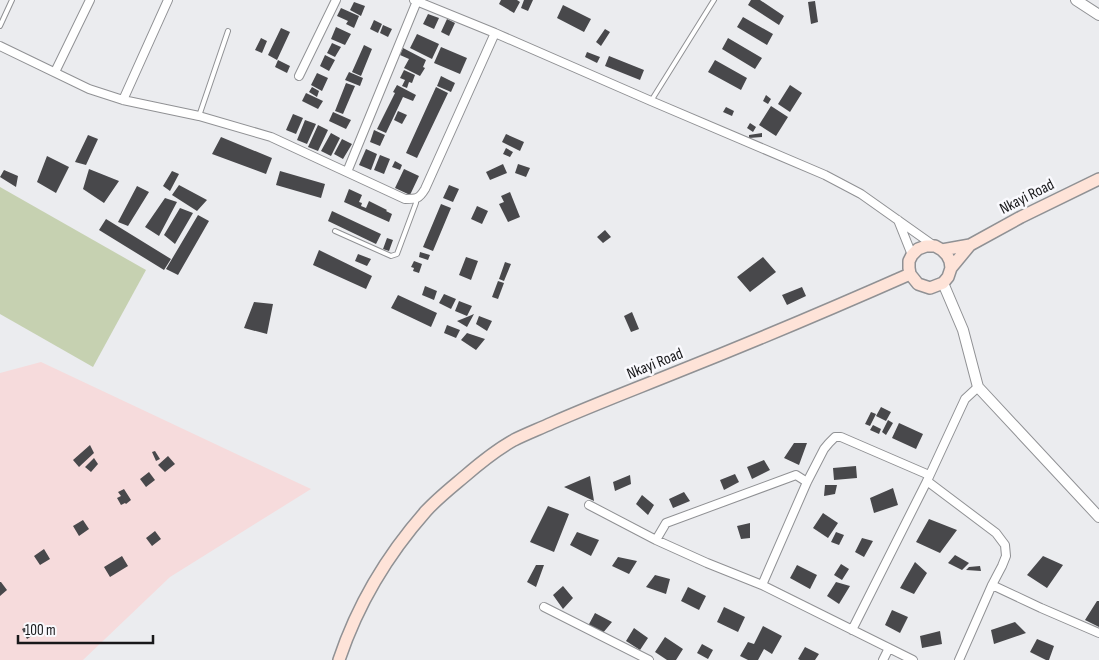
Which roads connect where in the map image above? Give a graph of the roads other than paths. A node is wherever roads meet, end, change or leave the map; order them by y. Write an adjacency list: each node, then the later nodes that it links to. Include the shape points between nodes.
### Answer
1 (12, 0): 9 (lane)
2 (90, 0): 13 (street)
3 (168, 0): 15 (street)
4 (336, 0): 14 (street)
5 (714, 0): 16 (lane)
6 (1076, 0): 8 (street)
7 (416, 1): 11 (street); 18 (street)
8 (1099, 15)
9 (0, 26)
10 (228, 31): 17 (lane)
11 (495, 33): 16 (street); 20 (street, via 426,189)
12 (0, 46): 13 (street)
13 (55, 72): 15 (street, via 89,90)
14 (299, 76)
15 (123, 100): 17 (street)
16 (651, 101): 21 (street, via 825,174)
17 (199, 116): 18 (street, via 271,137)
18 (347, 172): 20 (street, via 405,199)
19 (1099, 179): 23 (main road, Nkayi Road)
20 (416, 199): 22 (lane, via 396,254 391,256)
21 (898, 220): 24 (street); 25 (street)
22 (335, 231)
23 (970, 245): 24 (main road, Nkayi Road); 26 (main road, Nkayi Road)
24 (938, 248): 25 (main road, Nkayi Road, via 926,246); 26 (main road, via 947,255)
25 (912, 255): 27 (main road)
26 (951, 268): 28 (main road, Nkayi Road)
27 (910, 274): 28 (main road, via 918,284 930,288); 41 (main road, Nkayi Road, via 514,440 450,488 404,538 356,617)
28 (943, 283): 29 (street, via 963,330)
29 (978, 387): 30 (street, via 965,399); 33 (street)
30 (928, 478): 31 (street, via 835,437); 36 (street, via 996,533 1005,545 1006,556); 38 (street)
31 (807, 482): 34 (street, via 796,475 666,523); 35 (street)
32 (589, 505): 34 (street)
33 (1099, 517)
34 (656, 540): 35 (street)
35 (762, 585): 38 (street)
36 (992, 585): 39 (street); 45 (street)
37 (544, 607): 42 (street)
38 (852, 630): 40 (street)
39 (1099, 633)
40 (888, 648): 43 (street); 44 (street)
41 (339, 660)
42 (649, 660)
43 (883, 660)
44 (913, 660)
45 (959, 660)

